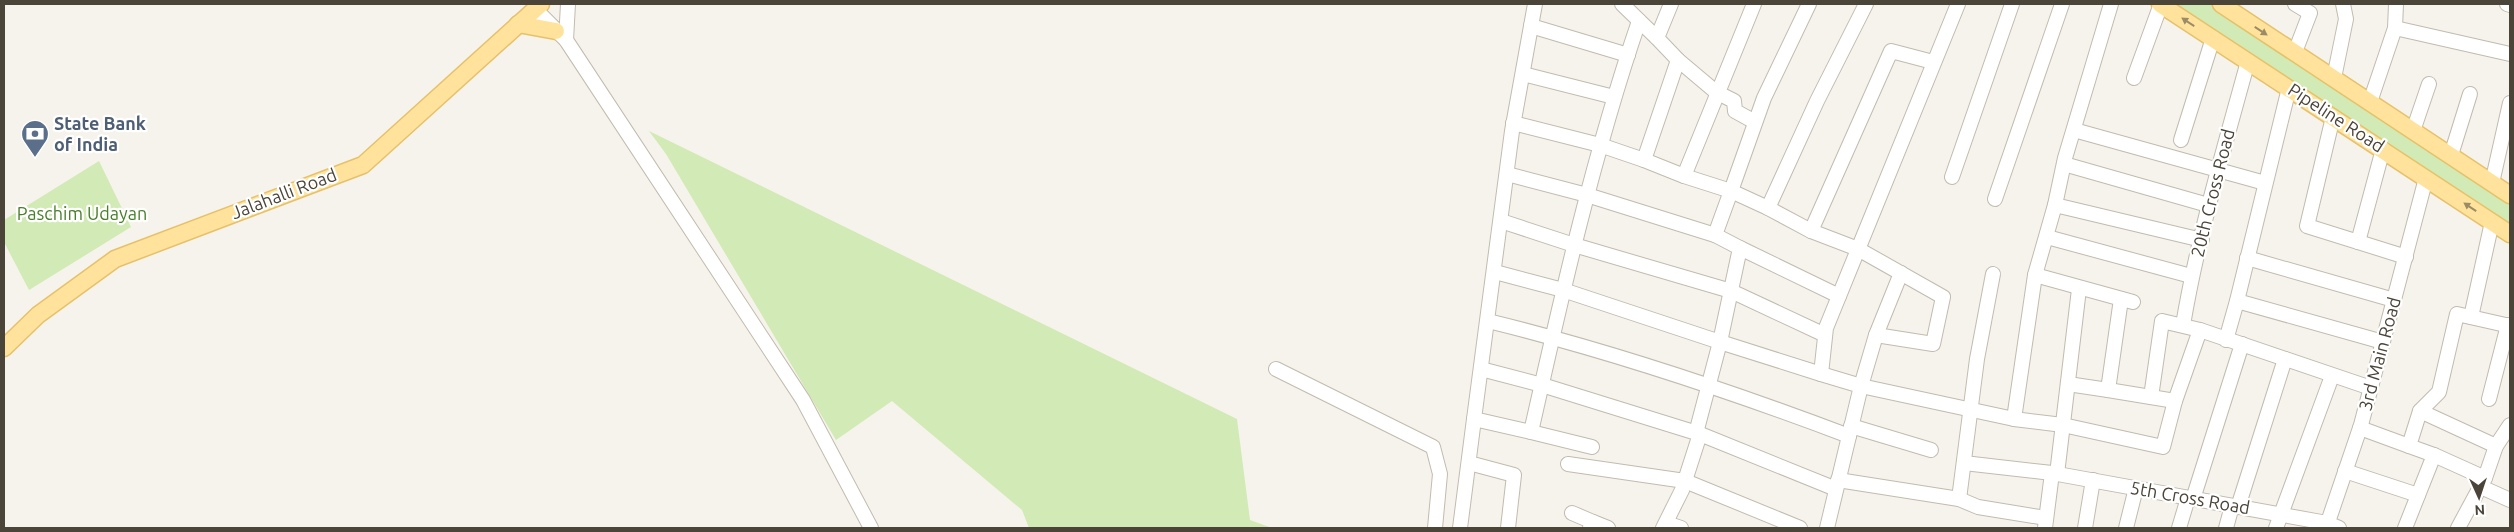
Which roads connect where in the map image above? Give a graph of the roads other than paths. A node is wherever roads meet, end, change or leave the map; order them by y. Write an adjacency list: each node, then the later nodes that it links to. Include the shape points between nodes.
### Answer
1 (568, 4): 24 (street)
2 (1536, 4): 22 (street)
3 (1622, 4): 20 (street)
4 (1671, 4): 25 (street)
5 (1754, 4): 38 (street)
6 (1809, 4): 44 (street)
7 (1866, 4): 67 (street)
8 (1958, 4): 32 (street)
9 (2012, 4): 57 (street)
10 (2062, 4): 64 (street)
11 (2111, 4): 46 (street)
12 (2160, 4): 26 (main road, Pipeline Road, one-way to 12); 34 (street)
13 (2221, 4): 27 (main road, Pipeline Road, one-way to 27)
14 (2295, 4): 27 (street, via 2310,13)
15 (2343, 4): 35 (street, via 2346,19)
16 (2396, 4): 23 (street)
17 (2506, 4): 18 (street)
18 (2510, 4)
19 (538, 6): 21 (main road, Jalahalli Road); 24 (street)
20 (1639, 21): 25 (street); 29 (street)
21 (518, 24): 24 (main road); 104 (main road, Jalahalli Road, via 362,165 115,259 38,315)
22 (1531, 26): 29 (street); 33 (street)
23 (2395, 28): 28 (street); 41 (street)
24 (561, 35): 155 (street, via 803,400)
25 (1657, 38): 30 (street)
26 (2213, 38): 31 (main road, Pipeline Road); 48 (street)
27 (2295, 52): 35 (main road, Pipeline Road)
28 (2510, 54)
29 (1628, 55): 40 (street)
30 (1678, 60): 38 (street); 52 (street)
31 (2248, 61): 37 (main road, Pipeline Road); 54 (street, 20th Cross Road)
32 (1933, 62): 70 (street, via 1891,51); 78 (street)
33 (1522, 74): 40 (street); 45 (street)
34 (2134, 78)
35 (2334, 78): 41 (main road, Pipeline Road)
36 (2429, 84): 47 (street)
37 (2289, 88): 43 (main road, Pipeline Road); 59 (street)
38 (1716, 92): 44 (street, via 1734,101 1735,111); 56 (street)
39 (2470, 94): 51 (street)
40 (1614, 97): 49 (street)
41 (2370, 102): 47 (main road, Pipeline Road)
42 (2510, 102): 60 (street)
43 (2334, 117): 50 (main road, Pipeline Road); 75 (street, via 2307,226)
44 (1755, 122): 61 (street)
45 (1514, 123): 49 (street); 55 (street)
46 (2074, 130): 53 (street); 54 (street)
47 (2414, 131): 51 (main road, Pipeline Road)
48 (2181, 140)
49 (1600, 145): 52 (street); 62 (street)
50 (2383, 149): 58 (main road, Pipeline Road); 75 (street)
51 (2451, 155): 60 (main road, Pipeline Road)
52 (1644, 160): 56 (street)
53 (2064, 164): 65 (street); 66 (street)
54 (2218, 170): 59 (street); 66 (street, 20th Cross Road)
55 (1507, 174): 62 (street); 68 (street)
56 (1684, 176): 61 (street)
57 (1952, 177)
58 (2426, 178): 69 (main road, Pipeline Road, one-way to 58); 79 (street, 3rd Main Road)
59 (2265, 183): 80 (street)
60 (2492, 183): 63 (main road, Pipeline Road)
61 (1731, 190): 67 (street); 72 (street)
62 (1586, 195): 72 (street); 76 (street)
63 (2510, 195)
64 (1995, 199)
65 (2055, 205): 73 (street); 74 (street)
66 (2208, 205): 74 (street, 20th Cross Road)
67 (1768, 208): 70 (street)
68 (1501, 221): 76 (street); 81 (street)
69 (2492, 222): 71 (main road, Pipeline Road); 92 (street)
70 (1811, 232): 78 (street)
71 (2510, 234)
72 (1716, 235): 77 (street)
73 (2047, 236): 84 (street); 85 (street)
74 (2202, 240): 85 (street, 20th Cross Road)
75 (2358, 242): 79 (street)
76 (1574, 246): 87 (street); 88 (street)
77 (1740, 248): 88 (street); 89 (street)
78 (1858, 249): 82 (street); 89 (street)
79 (2406, 257): 90 (street, 3rd Main Road)
80 (2247, 258): 90 (street); 91 (street)
81 (1495, 272): 87 (street); 93 (street)
82 (1901, 273): 97 (street); 97 (street, via 1943,297 1933,344)
83 (1993, 274): 119 (street)
84 (2035, 275): 86 (street); 121 (street)
85 (2191, 276): 94 (street, 20th Cross Road)
86 (2079, 289): 111 (street); 115 (street, via 2127,301)
87 (1563, 290): 99 (street); 101 (street)
88 (1730, 292): 98 (street); 101 (street)
89 (1839, 296): 98 (street)
90 (2394, 300): 102 (street, 3rd Main Road)
91 (2237, 301): 100 (street); 102 (street)
92 (2472, 317): 95 (street); 120 (street, via 2457,314 2439,392)
93 (1488, 321): 99 (street); 106 (street)
94 (2183, 325): 96 (street); 116 (street, via 2162,321)
95 (2509, 325): 117 (street)
96 (2200, 330): 100 (street); 118 (street)
97 (1876, 334): 113 (street)
98 (1825, 335): 108 (street)
99 (1553, 337): 110 (street); 112 (street)
100 (2226, 340): 103 (street)
101 (1720, 342): 108 (street); 110 (street)
102 (2383, 342): 114 (street, 3rd Main Road)
103 (2242, 344): 105 (street); 145 (street)
104 (4, 348)
105 (2285, 359): 109 (street); 148 (street)
106 (1481, 369): 112 (street); 122 (street)
107 (1276, 370): 156 (street, via 1433,447 1440,474)
108 (1821, 374): 113 (street)
109 (2332, 376): 114 (street); 150 (street)
110 (1709, 384): 126 (street); 128 (street)
111 (2068, 384): 115 (street); 123 (street)
112 (1542, 385): 127 (street); 128 (street)
113 (1861, 386): 119 (street); 126 (street)
114 (2371, 388): 125 (street, 3rd Main Road)
115 (2108, 390): 116 (street)
116 (2151, 397): 118 (street)
117 (2489, 399)
118 (2174, 401): 123 (street, via 2163,447)
119 (1969, 410): 121 (street); 135 (street)
120 (2420, 411): 129 (street); 130 (street)
121 (2014, 418): 123 (street)
122 (1474, 419): 127 (street); 134 (street)
123 (2063, 425): 138 (street)
124 (2510, 425): 130 (street)
125 (2360, 428): 129 (street); 137 (street, 3rd Main Road)
126 (1850, 431): 132 (street); 142 (street)
127 (1531, 432): 131 (street)
128 (1698, 433): 140 (street); 142 (street)
129 (2408, 446): 133 (street)
130 (2496, 446): 141 (street)
131 (1592, 447)
132 (1931, 450)
133 (2434, 455): 141 (street); 144 (street)
134 (1470, 463): 157 (street); 158 (street, via 1514,475)
135 (1964, 463): 138 (street, 5th Cross Road); 146 (street)
136 (1568, 464): 140 (street)
137 (2345, 471): 144 (street); 154 (street, 3rd Main Road)
138 (2054, 473): 139 (street, 5th Cross Road); 151 (street)
139 (2093, 480): 143 (street, 5th Cross Road); 163 (street)
140 (1685, 481): 153 (street); 161 (street)
141 (2483, 482): 147 (street); 169 (street)
142 (1837, 484): 146 (street); 162 (street)
143 (2136, 488): 145 (street, 5th Cross Road); 164 (street)
144 (2418, 496): 168 (street)
145 (2191, 498): 148 (street, 5th Cross Road); 165 (street)
146 (1959, 499): 151 (street, via 1978,507)
147 (2510, 500)
148 (2235, 506): 150 (street, 5th Cross Road); 166 (street)
149 (1572, 513): 152 (street)
150 (2281, 515): 154 (street, 5th Cross Road); 167 (street)
151 (2045, 523)
152 (1592, 525): 159 (street)
153 (1665, 525): 160 (street)
154 (2331, 527)
155 (870, 528)
156 (1435, 528)
157 (1460, 528)
158 (1509, 528)
159 (1608, 528)
160 (1681, 528)
161 (1800, 528)
162 (1826, 528)
163 (2085, 528)
164 (2126, 528)
165 (2179, 528)
166 (2226, 528)
167 (2276, 528)
168 (2405, 528)
169 (2458, 528)

